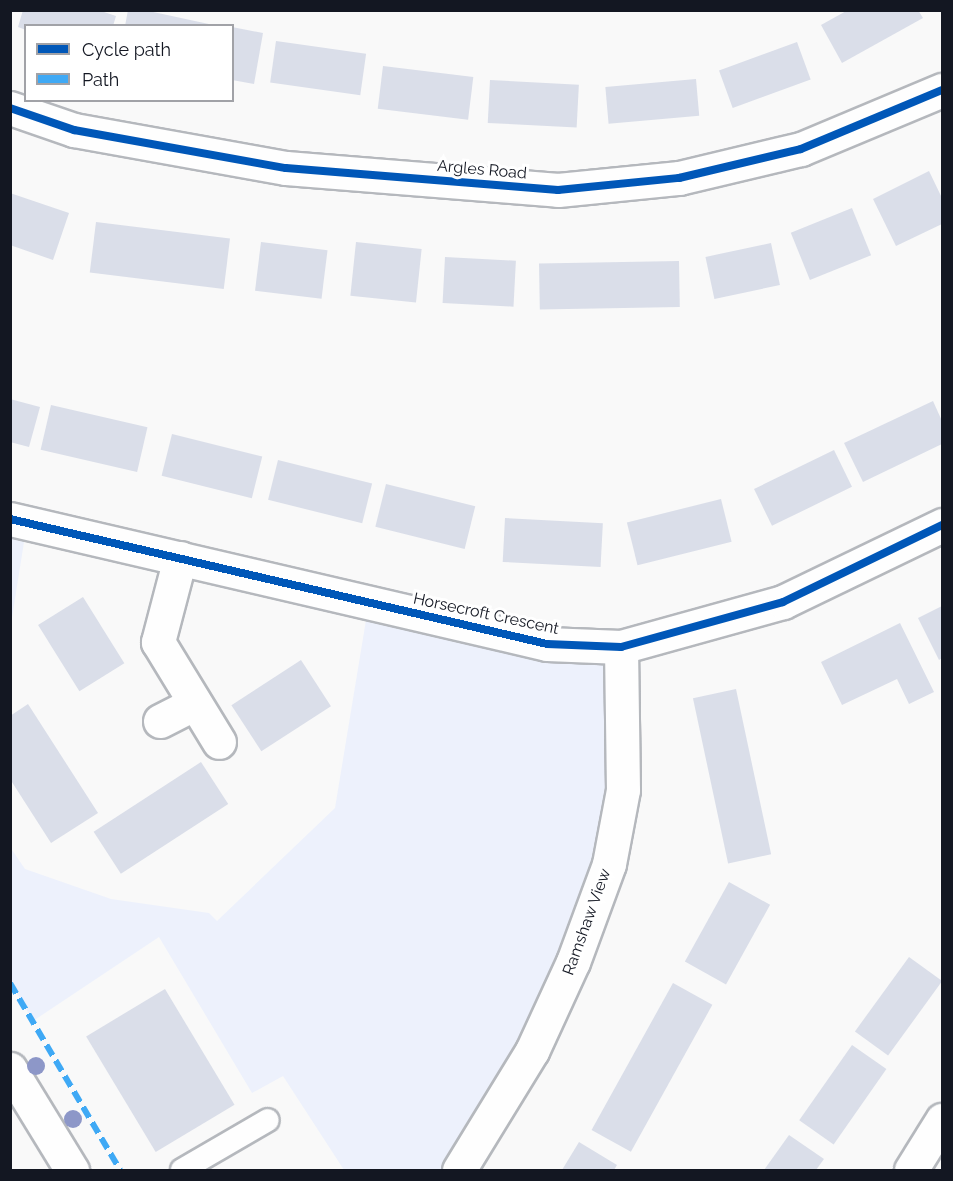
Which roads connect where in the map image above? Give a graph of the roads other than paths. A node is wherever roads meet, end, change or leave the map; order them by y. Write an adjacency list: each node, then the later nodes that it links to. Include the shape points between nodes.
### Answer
1 (942, 90): 2 (street, Argles Road, via 801,149 679,178 558,190 286,168 74,130)
2 (10, 108)
3 (10, 519): 5 (street, Horsecroft Crescent)
4 (942, 525): 6 (street, Horsecroft Crescent, via 783,602)
5 (180, 558): 6 (street, Horsecroft Crescent, via 547,644); 7 (street, via 158,642)
6 (621, 647): 15 (street, Ramshaw View, via 623,790 609,864 573,962 532,1051)
7 (195, 703): 8 (street); 9 (street)
8 (160, 721)
9 (219, 742)
10 (10, 1068): 13 (street)
11 (268, 1120): 14 (lane)
12 (942, 1120): 16 (street)
13 (72, 1170)
14 (182, 1170)
15 (459, 1170)
16 (911, 1170)

